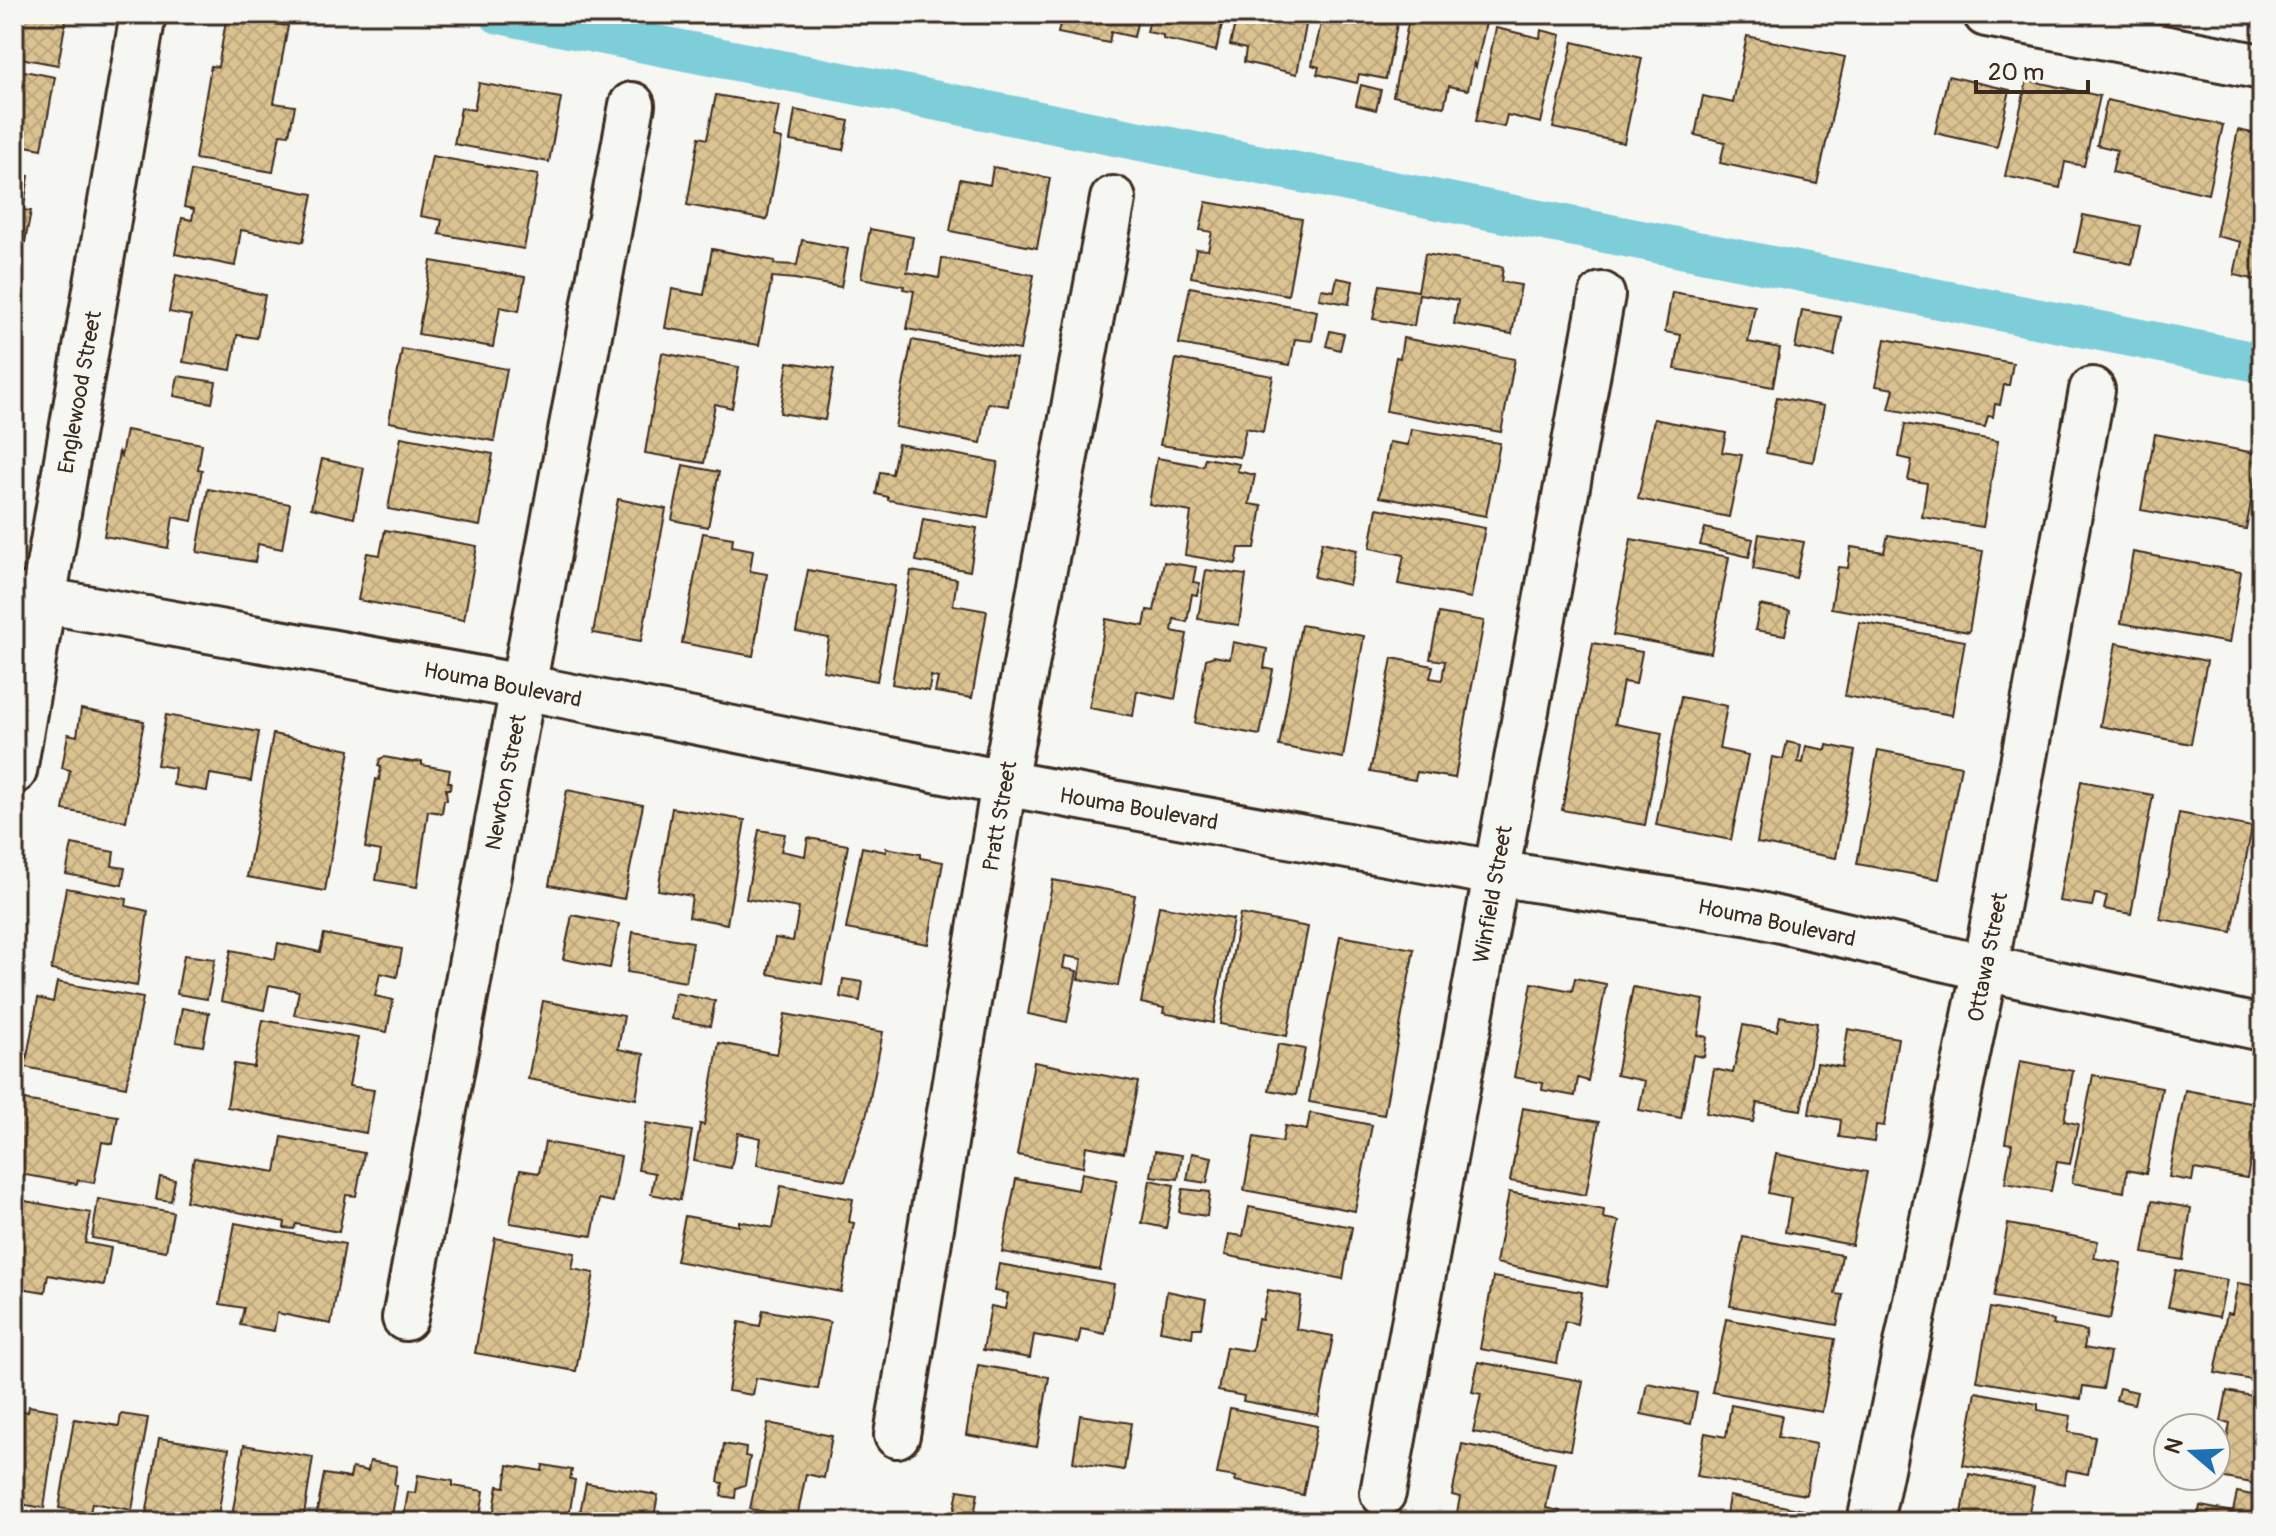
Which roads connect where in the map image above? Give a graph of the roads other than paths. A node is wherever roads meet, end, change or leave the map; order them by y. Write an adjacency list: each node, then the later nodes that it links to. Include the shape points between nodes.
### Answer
1 (143, 14): 8 (street, Englewood Street)
2 (1986, 14): 3 (street)
3 (2262, 67)
4 (632, 105): 9 (street, Newton Street)
5 (1113, 199): 11 (street, Pratt Street)
6 (1602, 295): 12 (street, Winfield Street)
7 (2092, 390): 13 (street, Ottawa Street)
8 (29, 598): 9 (street, Houma Boulevard); 10 (street, Englewood Street)
9 (523, 687): 11 (street, Houma Boulevard); 15 (street, Newton Street)
10 (14, 771)
11 (1004, 783): 12 (street, Houma Boulevard); 16 (street, Pratt Street)
12 (1495, 873): 13 (street, Houma Boulevard, via 1751,913); 17 (street, Winfield Street)
13 (1985, 968): 14 (street, Houma Boulevard); 18 (street, Ottawa Street)
14 (2262, 1028)
15 (405, 1318)
16 (897, 1435)
17 (1383, 1493)
18 (1870, 1522)

